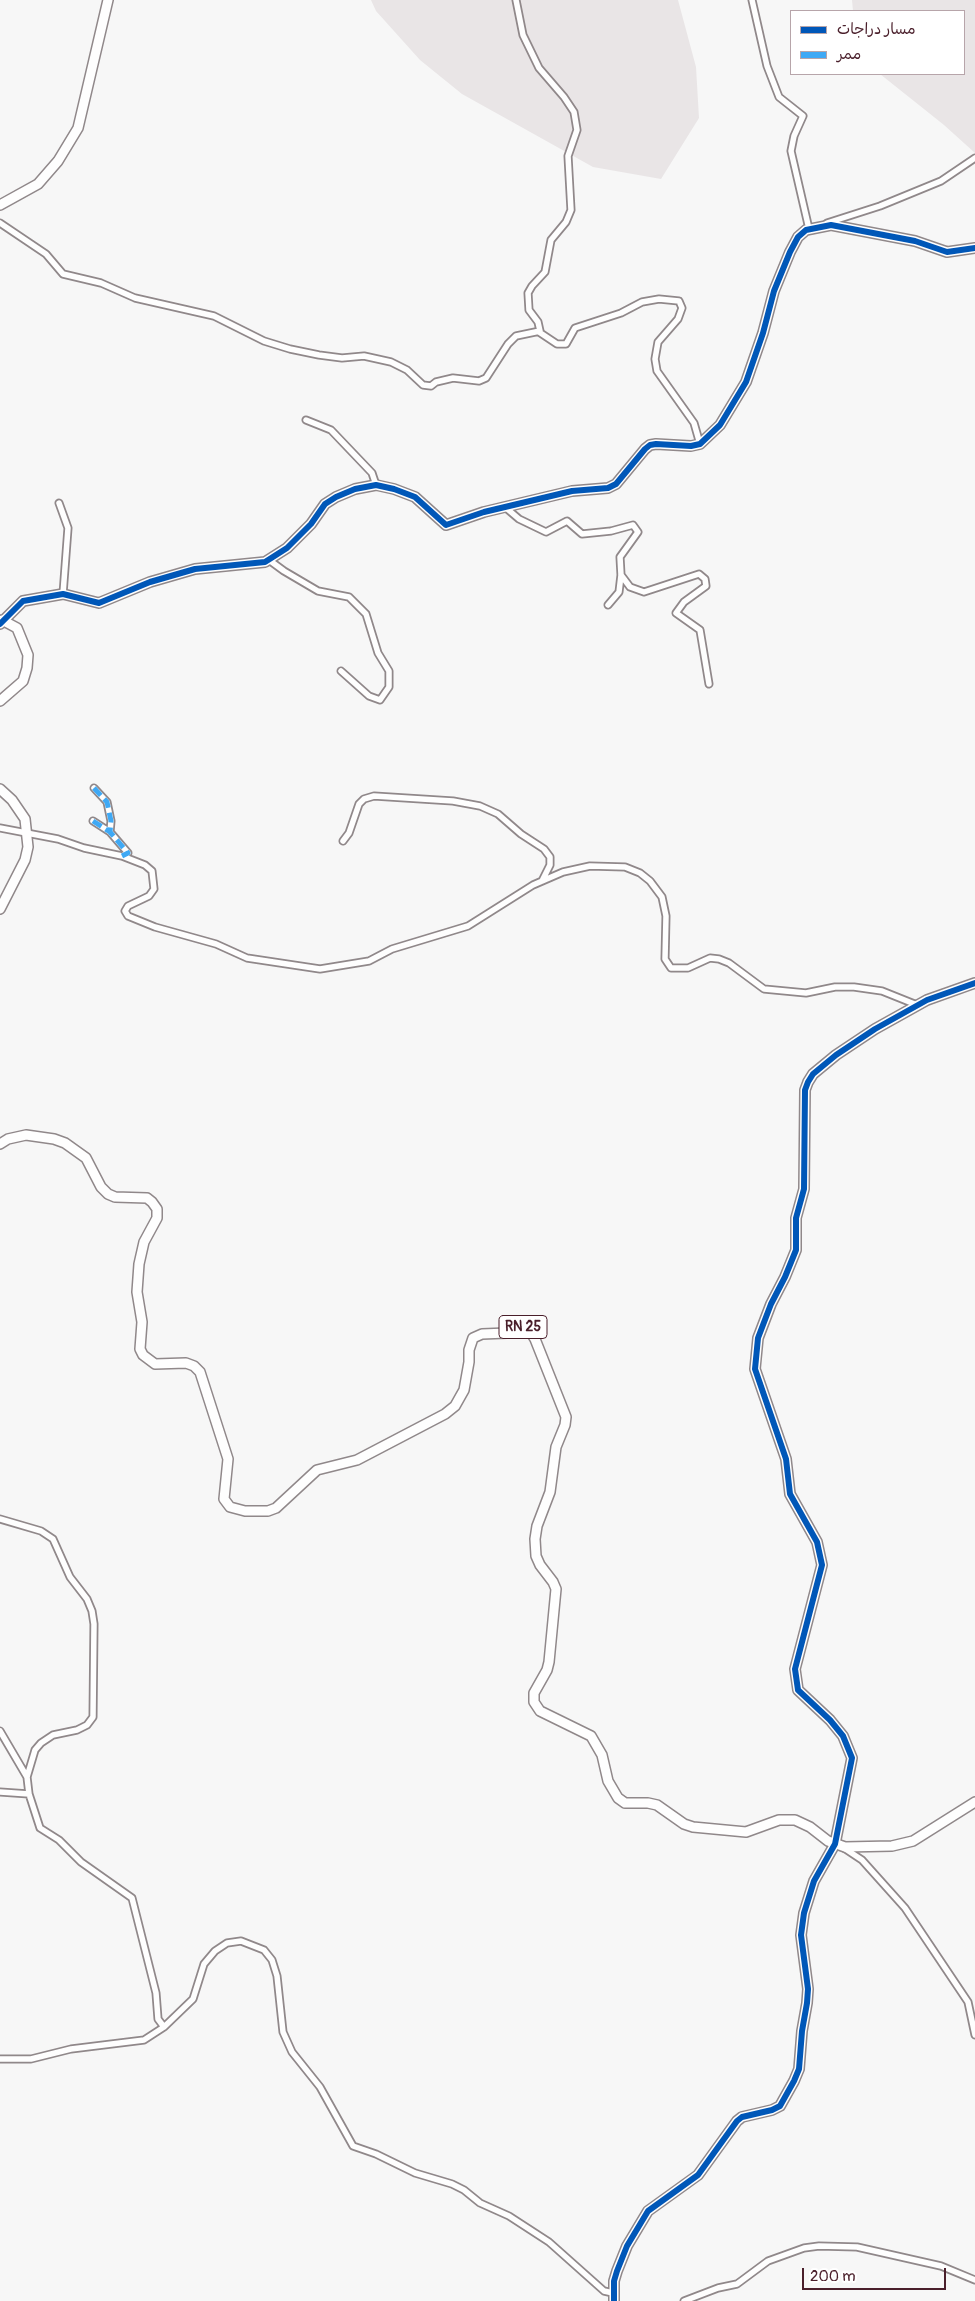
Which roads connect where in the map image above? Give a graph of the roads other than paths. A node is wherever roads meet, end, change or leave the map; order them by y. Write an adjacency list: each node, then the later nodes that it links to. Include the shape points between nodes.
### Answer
1 (108, 0): 5 (street, via 78,128 58,161 38,184)
2 (516, 0): 9 (street, via 523,35 539,68 574,112 577,130 568,156 571,210 551,240 545,272 528,293 529,310 538,322)
3 (752, 0): 7 (street, via 767,66 779,97 803,116 791,151)
4 (975, 158): 7 (street, via 941,181 880,206)
5 (0, 205)
6 (0, 223): 9 (street, via 46,254 63,274 101,283 135,298 214,316 264,341 290,349 342,358 364,356 391,362 431,386 453,378 486,378 516,336)
7 (812, 228): 8 (street, via 831,225 873,232 947,252); 11 (street, via 798,237 777,283 746,382 720,425)
8 (975, 248)
9 (539, 332): 11 (street, via 557,344 566,344 575,328 621,313 642,302 660,299 679,301 682,308 678,319 658,342 655,359 657,371 694,423)
10 (306, 420): 12 (street, via 331,430 372,473)
11 (700, 444): 14 (street, via 650,445 616,484 608,488 572,491)
12 (376, 485): 14 (street, via 415,497 446,526); 15 (street, via 355,489 330,500 287,548)
13 (60, 503): 17 (street, via 68,528)
14 (506, 507): 16 (street, via 519,519 546,532 567,521 582,534 633,525 638,532 620,557)
15 (269, 560): 17 (street, via 195,568 99,603); 20 (street, via 318,591 349,597 366,614 378,653 390,671 389,687 380,700 369,696)
16 (621, 575): 18 (street, via 619,592); 21 (street, via 630,588 644,592 699,574 705,579 706,586 676,612 700,630)
17 (63, 594): 19 (street, via 23,602)
18 (608, 605)
19 (1, 622): 22 (street, via 17,628 28,655 23,681)
20 (341, 671)
21 (709, 684)
22 (0, 701)
23 (94, 788): 28 (street, via 107,802)
24 (0, 789): 27 (street, via 20,810)
25 (93, 821): 28 (street)
26 (0, 828): 27 (street)
27 (28, 832): 30 (street); 32 (street, via 25,860)
28 (110, 832): 30 (street, via 128,853)
29 (343, 841): 31 (street, via 359,804 374,796 480,806 498,814 544,849 550,857 550,865)
30 (122, 856): 31 (street, via 145,865 152,871 154,879 154,889 148,896 128,906 125,911 128,916 155,928 216,944 247,958 320,969 369,961 392,949 468,926)
31 (542, 881): 34 (street, via 590,866 625,867 640,872 662,897 666,916 665,959 671,968 688,968 710,958 719,959 764,989 806,993 854,987 882,991)
32 (0, 908)
33 (975, 982): 34 (street)
34 (918, 1005): 42 (street, via 836,1055 808,1082 804,1189 796,1218 796,1250 758,1338 755,1369 786,1459 790,1494 817,1542 822,1565 795,1669 798,1690 844,1736 852,1758)
35 (0, 1144): 42 (street, RN 25, via 26,1135 54,1138 86,1158 108,1194 147,1198 157,1209 157,1218 144,1242 139,1264 140,1349 155,1364 186,1364 200,1372 228,1460 224,1499 230,1506 245,1511 276,1508 317,1470 357,1460 445,1414 455,1406 464,1390 473,1338 521,1326 530,1331 566,1417 556,1447 550,1492 535,1539 536,1556 556,1590 549,1662 534,1693 536,1707 591,1736 602,1755 613,1792 625,1802 657,1805 693,1827 746,1832 779,1820 795,1820 810,1826)
36 (0, 1519): 38 (street, via 41,1531 53,1540 70,1576 87,1599 94,1624 92,1717 77,1730 53,1735 42,1743 35,1750)
37 (0, 1731): 38 (street)
38 (28, 1777): 40 (street)
39 (0, 1792): 40 (street)
40 (30, 1794): 43 (street, via 40,1828 132,1898 156,1993 158,2019)
41 (975, 1802): 42 (street, via 903,1845)
42 (837, 1845): 44 (street, via 862,1860 905,1908 968,2002); 47 (street, via 814,1881 804,1913 801,1935 808,1989 799,2069 794,2081 780,2106 742,2117 698,2175 648,2211 616,2270)
43 (164, 2027): 45 (street, via 144,2040 71,2049 31,2059); 47 (street, via 193,1999 204,1964 215,1951 228,1943 241,1941 264,1950 272,1960 277,1976 283,2032 292,2052 320,2087 353,2146 415,2173 452,2184 480,2203 509,2216 554,2245)
44 (975, 2035)
45 (1, 2057)
46 (975, 2280): 48 (street, via 941,2266 857,2247 819,2246 768,2261 737,2284)
47 (614, 2297)
48 (684, 2301)

